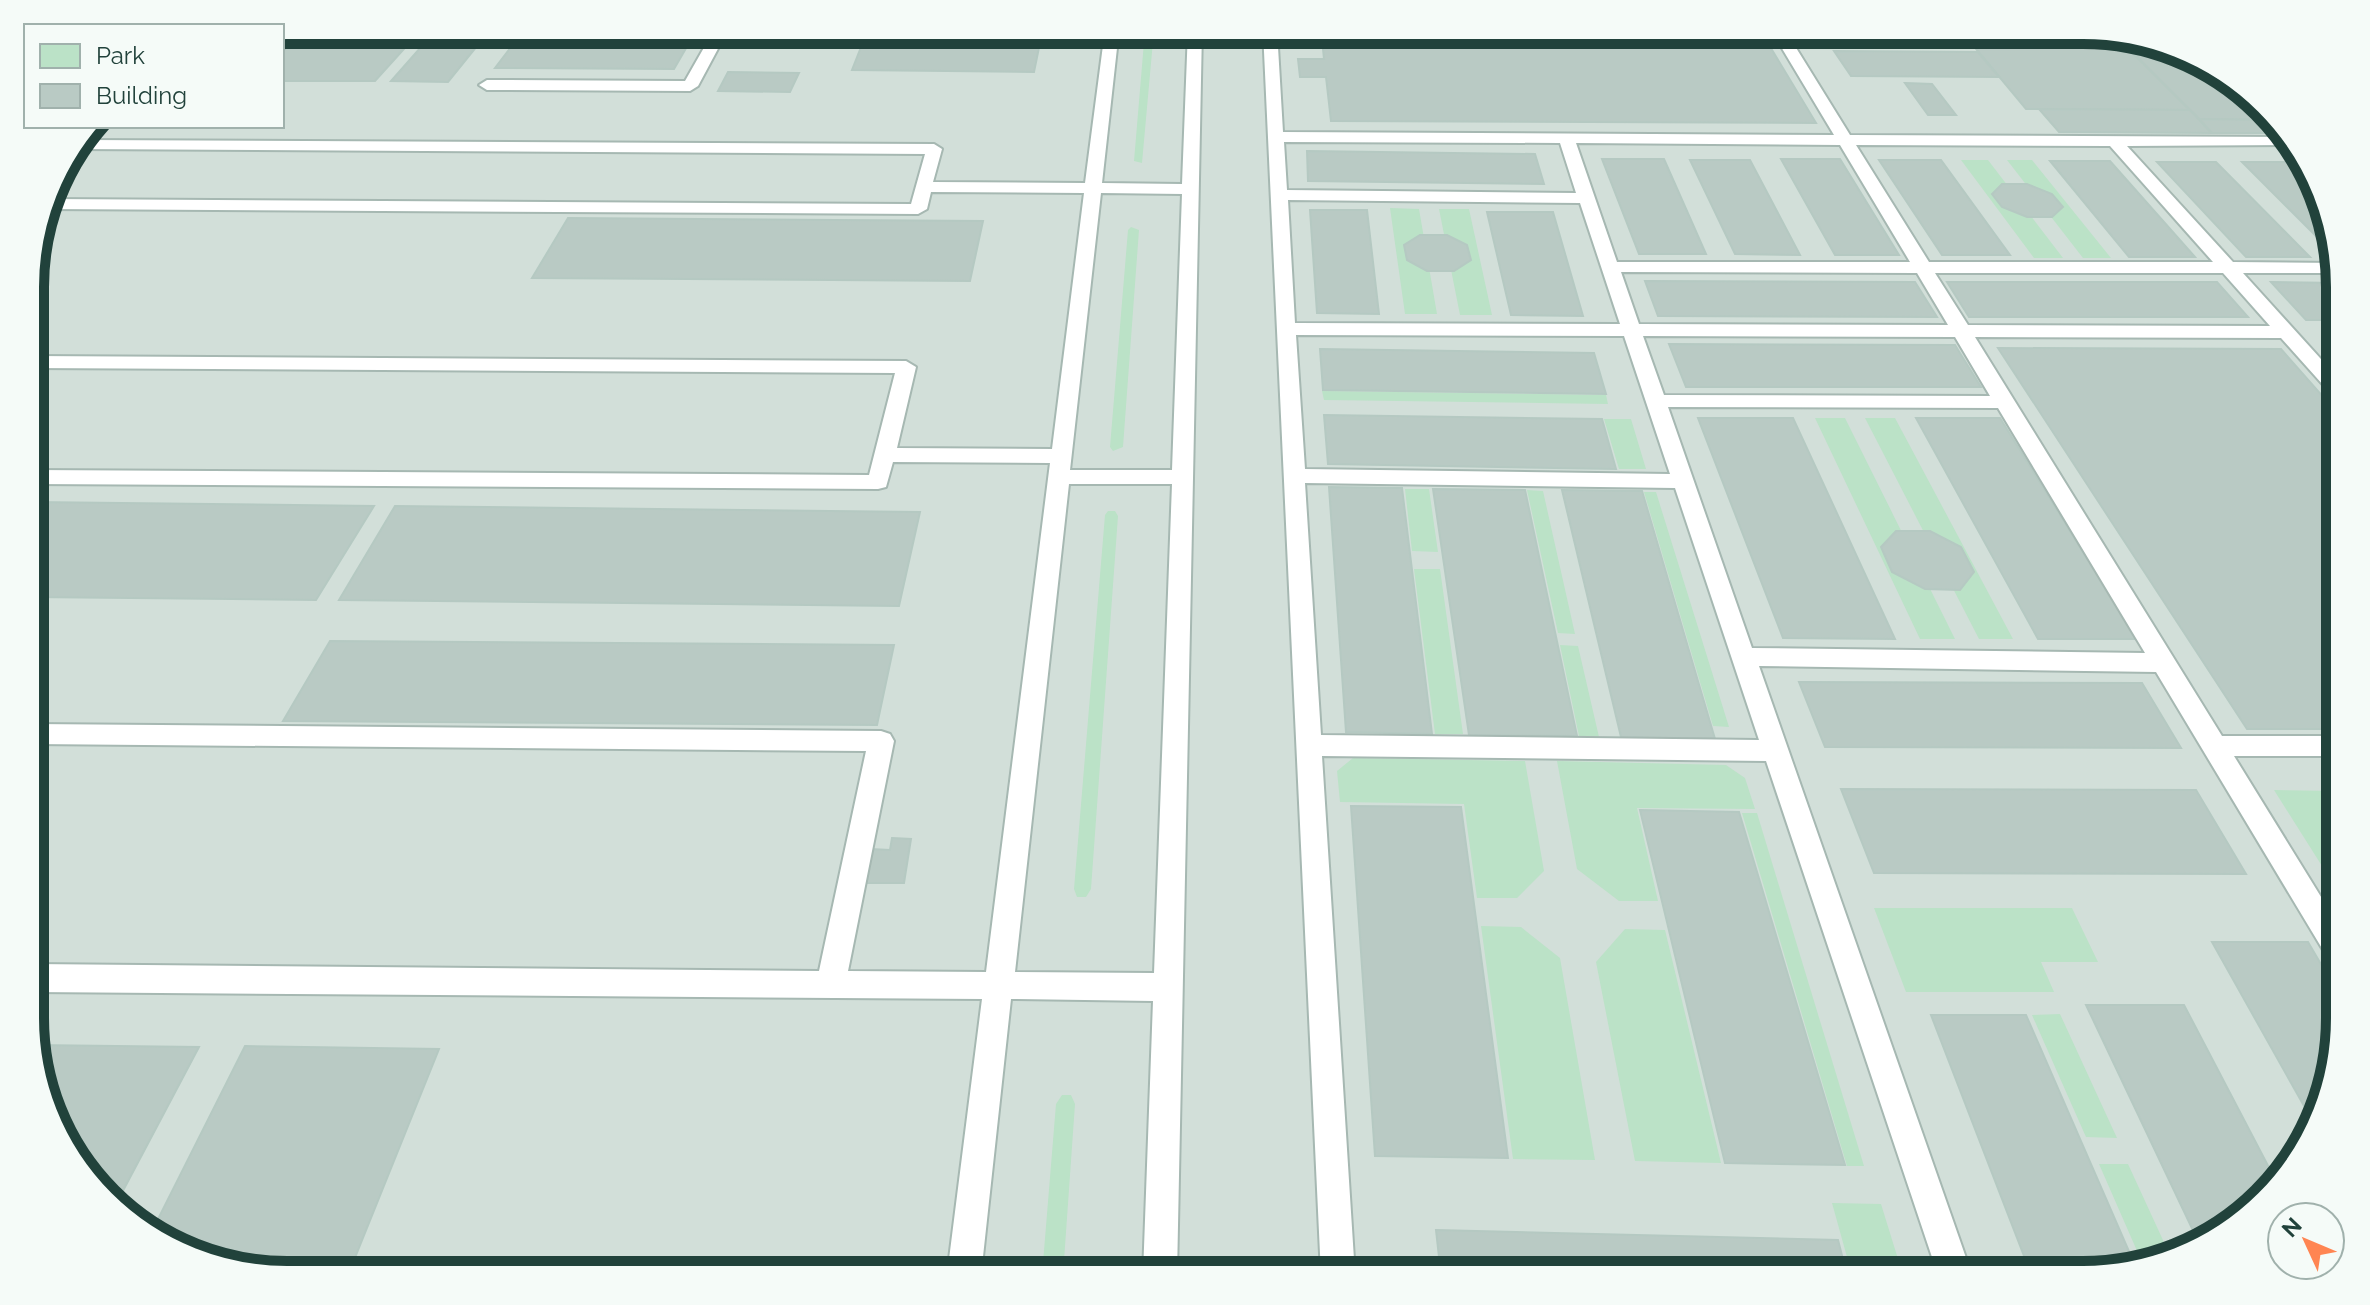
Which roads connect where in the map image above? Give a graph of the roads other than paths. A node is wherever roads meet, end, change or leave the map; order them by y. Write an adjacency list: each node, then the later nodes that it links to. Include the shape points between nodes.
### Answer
1 (713, 44): 6 (lane, via 690,86)
2 (1110, 44): 14 (lane)
3 (1195, 44): 15 (lane)
4 (1271, 44): 7 (lane)
5 (1787, 44): 9 (lane)
6 (487, 85)
7 (1275, 137): 8 (lane); 16 (lane)
8 (1566, 138): 9 (lane); 17 (lane)
9 (1845, 140): 10 (lane); 20 (lane)
10 (2114, 141): 11 (lane); 21 (lane)
11 (2278, 142)
12 (90, 145): 13 (lane, via 934,149)
13 (923, 187): 14 (lane); 18 (lane, via 918,209)
14 (1094, 188): 15 (lane); 32 (lane)
15 (1190, 189): 35 (lane)
16 (1279, 195): 17 (lane); 23 (lane)
17 (1586, 198): 19 (lane)
18 (59, 204)
19 (1609, 267): 20 (lane); 24 (lane)
20 (1923, 267): 21 (lane); 25 (lane)
21 (2228, 268): 22 (lane); 26 (lane)
22 (2325, 268)
23 (1286, 329): 24 (lane); 33 (lane)
24 (1632, 332): 25 (lane); 29 (lane)
25 (1962, 332): 26 (lane); 30 (lane)
26 (2286, 332): 28 (lane)
27 (44, 362): 31 (lane, via 906,367)
28 (2325, 375)
29 (1655, 401): 30 (lane); 36 (lane)
30 (2005, 402): 38 (lane)
31 (885, 455): 32 (lane); 34 (lane, via 878,482)
32 (1061, 466): 35 (lane); 47 (lane)
33 (1294, 476): 36 (lane); 40 (lane)
34 (44, 477)
35 (1182, 477): 48 (lane)
36 (1683, 481): 37 (lane)
37 (1744, 657): 38 (lane); 43 (lane)
38 (2164, 663): 41 (lane)
39 (44, 734): 46 (lane, via 881,741)
40 (1309, 745): 43 (lane); 49 (lane)
41 (2214, 746): 42 (lane); 44 (lane)
42 (2325, 746)
43 (1776, 751): 50 (lane)
44 (2325, 928)
45 (44, 978): 46 (lane)
46 (831, 985): 47 (lane)
47 (999, 986): 48 (lane); 51 (lane)
48 (1168, 987): 52 (lane)
49 (1337, 1260)
50 (1950, 1260)
51 (966, 1261)
52 (1160, 1261)

